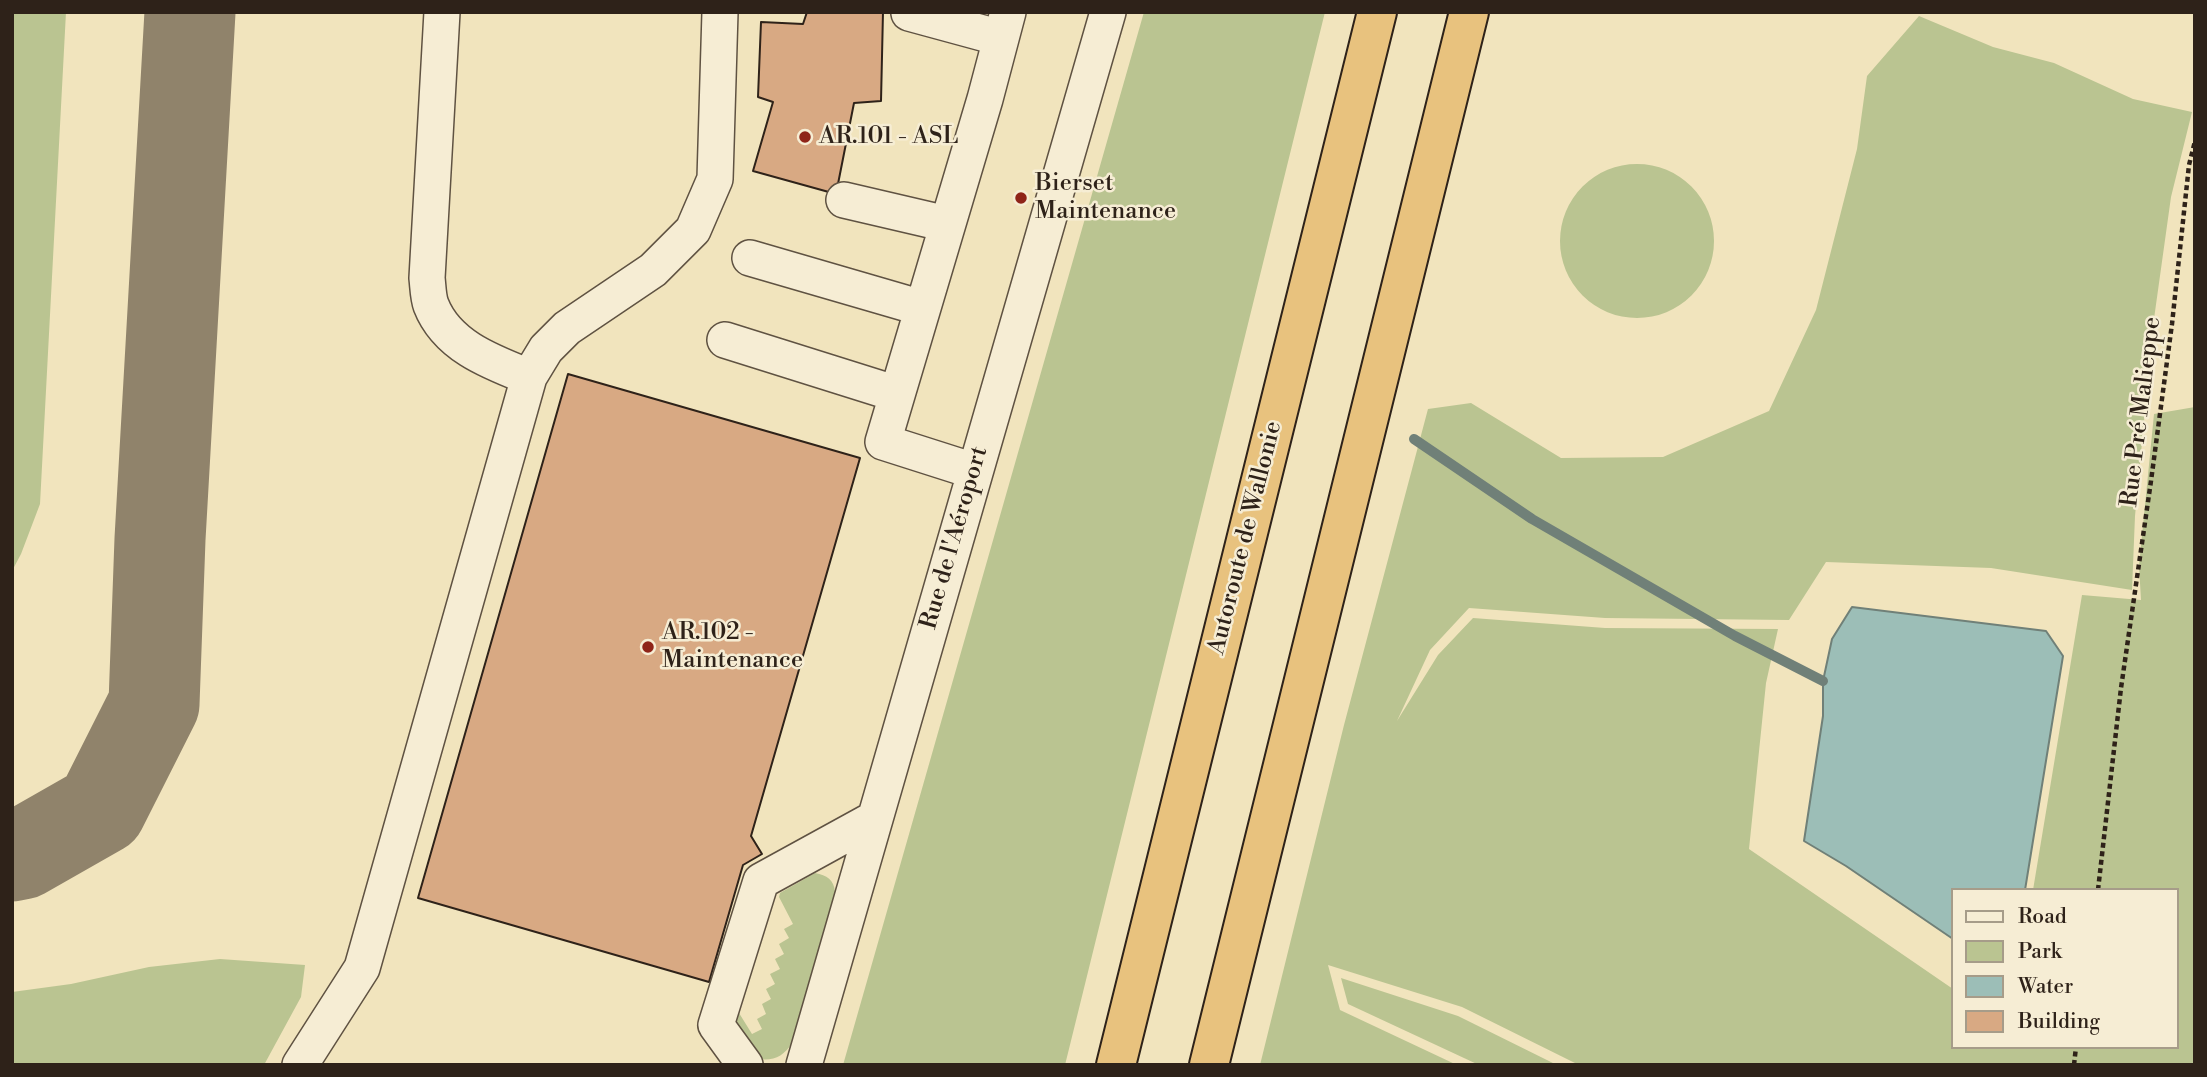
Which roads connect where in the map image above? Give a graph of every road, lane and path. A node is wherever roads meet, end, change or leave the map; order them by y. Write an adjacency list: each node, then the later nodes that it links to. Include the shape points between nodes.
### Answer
1 (442, 12): 14 (street, via 427,278 430,303 455,340 489,361)
2 (720, 12): 14 (street, via 715,179 692,230 653,270 567,328 546,349)
3 (1108, 12): 16 (street, Rue de l'Aéroport)
4 (1377, 12): 22 (highway, Autoroute de Wallonie)
5 (1469, 12): 23 (highway)
6 (909, 13): 7 (street)
7 (1005, 25): 10 (street)
8 (2195, 141): 18 (path, Rue Pré Malieppe)
9 (844, 200): 10 (street)
10 (947, 224): 12 (street)
11 (750, 258): 12 (street)
12 (922, 308): 15 (street)
13 (725, 340): 15 (street)
14 (529, 377): 19 (street, via 362,968)
15 (897, 394): 16 (street, via 883,442)
16 (974, 471): 17 (street, Rue de l'Aéroport)
17 (874, 819): 20 (street, via 761,881 716,1025); 21 (street, Rue de l'Aéroport)
18 (2098, 888)
19 (300, 1065)
20 (745, 1065)
21 (804, 1065)
22 (1116, 1065)
23 (1209, 1065)

